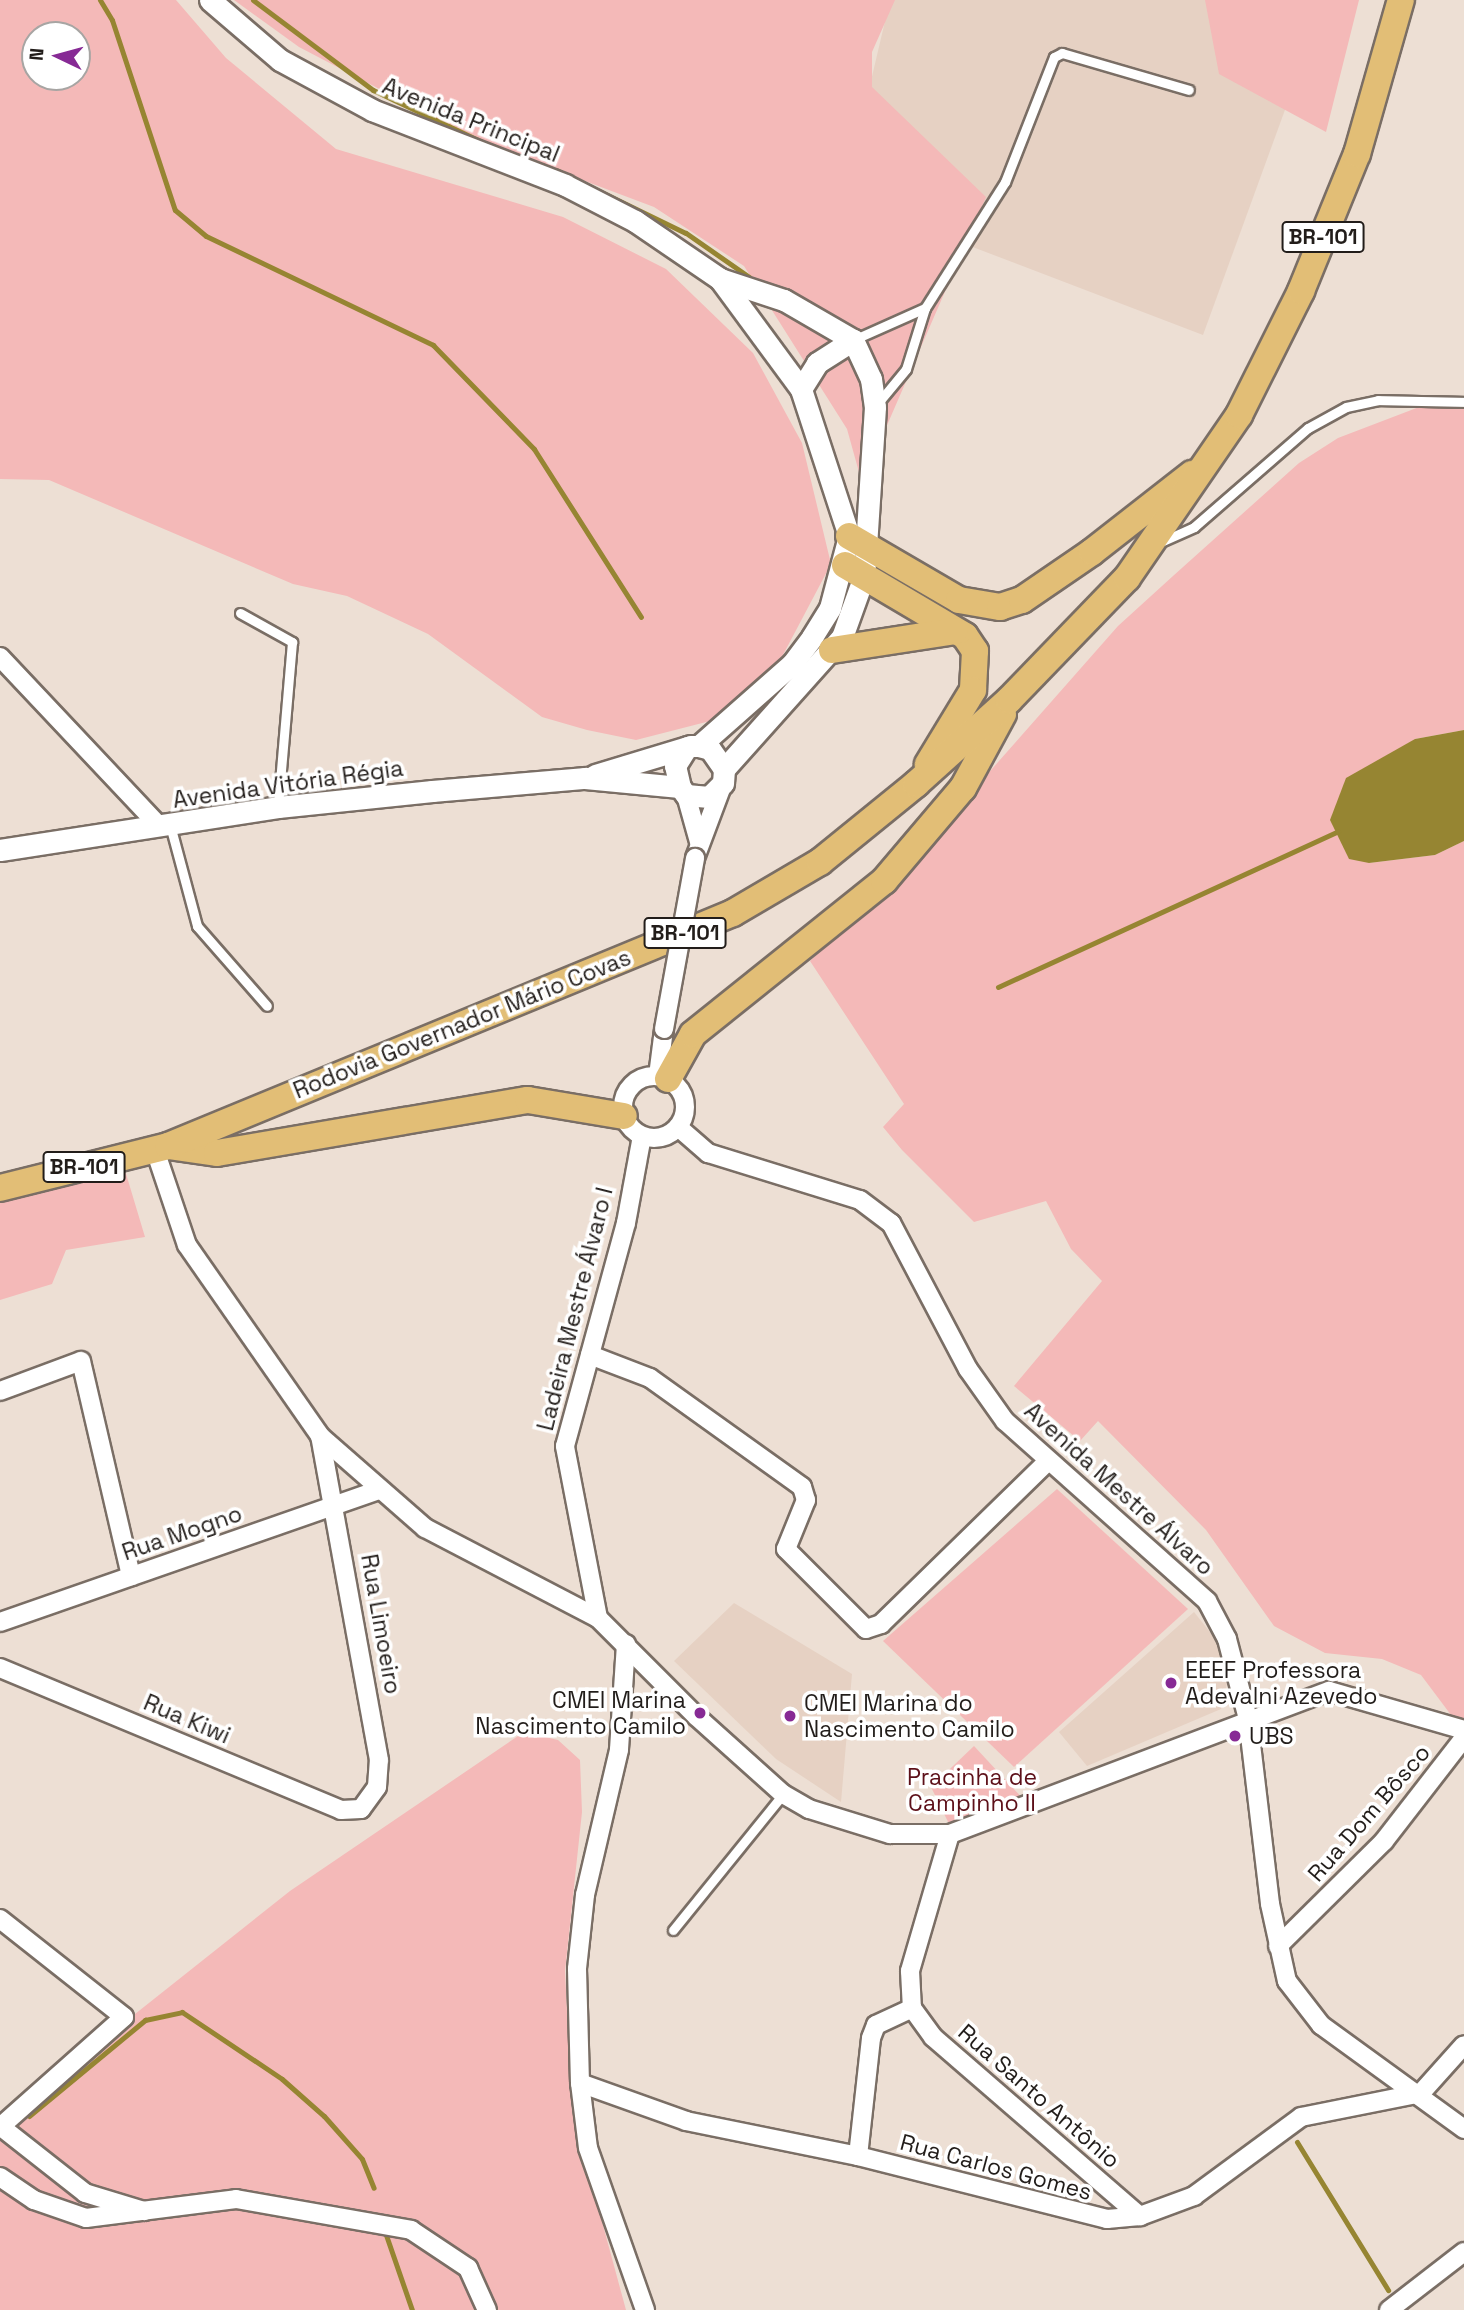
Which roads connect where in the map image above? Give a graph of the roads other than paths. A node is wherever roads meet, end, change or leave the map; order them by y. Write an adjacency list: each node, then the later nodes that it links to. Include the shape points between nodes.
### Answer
1 (210, 0): 4 (street, Avenida Principal, via 260,46 305,75 372,110 600,202)
2 (1401, 0): 10 (main road, Rodovia Governador Mário Covas / BR-101, via 1357,154 1306,279)
3 (1189, 90): 5 (lane, via 1062,53 1054,57 1006,182)
4 (720, 279): 6 (street, Avenida Principal, via 784,300); 7 (street, Avenida Principal)
5 (925, 308): 6 (lane); 9 (lane, via 906,369)
6 (853, 340): 7 (street, via 817,363); 9 (street, via 871,379)
7 (801, 389): 11 (street, Avenida Principal)
8 (1464, 402): 12 (lane, via 1378,400 1346,407 1308,428 1194,527)
9 (875, 407): 11 (street)
10 (1210, 460): 11 (main road, via 1092,552 1022,600 1000,607 959,600); 12 (main road, Rodovia Governador Mário Covas / BR-101)
11 (860, 541): 13 (street)
12 (1152, 547): 18 (main road, Rodovia Governador Mário Covas / BR-101)
13 (855, 571): 15 (main road); 16 (street); 19 (street, via 792,664)
14 (240, 613): 24 (lane, via 292,642)
15 (955, 631): 16 (main road); 22 (main road, via 975,651 979,667 973,690)
16 (832, 650): 20 (street)
17 (0, 657): 25 (street)
18 (1009, 700): 22 (main road, Rodovia Governador Mário Covas / BR-101); 29 (main road, via 973,772 919,843 850,913 693,1034)
19 (693, 746): 20 (street, via 710,749); 21 (street, Avenida Vitória Régia); 23 (street, via 675,766)
20 (723, 776): 23 (street, via 709,797); 27 (street)
21 (585, 778): 23 (street, Avenida Vitória Régia); 24 (street, Avenida Vitória Régia)
22 (916, 784): 33 (main road, Rodovia Governador Mário Covas / BR-101, via 820,862 733,913)
23 (683, 791): 27 (street)
24 (278, 807): 25 (street, Avenida Vitória Régia)
25 (165, 826): 26 (street, Avenida Vitória Régia); 28 (lane, via 197,926)
26 (0, 850)
27 (696, 850): 29 (street, bridge, via 664,1029)
28 (267, 1006)
29 (663, 1077): 30 (street, via 632,1085); 31 (street, via 684,1097)
30 (624, 1116): 32 (street); 33 (main road, via 528,1101 217,1153)
31 (678, 1128): 32 (street, via 663,1137); 38 (street, Avenida Mestre Álvaro, via 708,1153 860,1200 891,1223 985,1396)
32 (642, 1136): 35 (street, Ladeira Mestre Álvaro I)
33 (162, 1148): 34 (main road, Rodovia Governador Mário Covas / BR-101); 37 (street, via 187,1245)
34 (0, 1188)
35 (590, 1355): 38 (street, via 650,1378 802,1487 806,1500 786,1549 866,1629 881,1624); 42 (street, Ladeira Mestre Álvaro I, via 565,1446)
36 (0, 1391): 41 (street, via 81,1361)
37 (320, 1436): 39 (street); 40 (street, Rua Limoeiro)
38 (1047, 1462): 46 (street, Avenida Mestre Álvaro, via 1207,1601 1227,1639)
39 (380, 1490): 40 (street, Rua Mogno); 42 (street, via 425,1528)
40 (336, 1508): 41 (street, Rua Mogno); 50 (street, Rua Limoeiro, via 380,1768 377,1787)
41 (131, 1576): 43 (street, Rua Mogno)
42 (598, 1618): 44 (street)
43 (0, 1622)
44 (626, 1644): 49 (street); 57 (street, via 619,1750 585,1895 577,1969)
45 (0, 1668): 50 (street, Rua Kiwi)
46 (1248, 1719): 47 (street, via 1329,1691); 51 (street); 54 (street, Avenida Mestre Álvaro)
47 (1464, 1730)
48 (1464, 1738): 54 (street, Rua Dom Bôsco, via 1376,1849)
49 (783, 1794): 51 (street, via 844,1824 890,1834); 53 (lane)
50 (355, 1811)
51 (950, 1834): 55 (street, via 910,1971)
52 (0, 1919): 59 (street, via 124,2017)
53 (673, 1930)
54 (1278, 1946): 58 (street, Avenida Mestre Álvaro, via 1300,2004 1344,2043)
55 (912, 2008): 61 (street, via 876,2025 871,2038); 65 (street, Rua Santo Antônio, via 933,2037)
56 (1464, 2045): 58 (street)
57 (580, 2083): 61 (street, Rua Carlos Gomes, via 686,2121); 69 (street, via 588,2148)
58 (1420, 2093): 60 (street, Avenida Mestre Álvaro); 65 (street, Rua Carlos Gomes, via 1301,2117 1194,2196)
59 (0, 2127): 63 (street)
60 (1464, 2129)
61 (858, 2156): 65 (street, Rua Carlos Gomes, via 1077,2216)
62 (0, 2177): 66 (street, via 34,2200)
63 (85, 2193): 64 (street); 66 (street)
64 (154, 2214): 66 (street); 68 (street, via 236,2199 411,2230 468,2268)
65 (1140, 2216)
66 (86, 2218)
67 (1464, 2252): 70 (street)
68 (486, 2310)
69 (645, 2310)
70 (1389, 2310)

